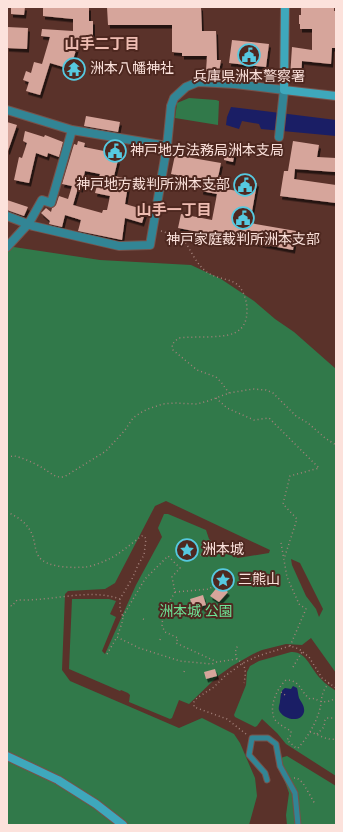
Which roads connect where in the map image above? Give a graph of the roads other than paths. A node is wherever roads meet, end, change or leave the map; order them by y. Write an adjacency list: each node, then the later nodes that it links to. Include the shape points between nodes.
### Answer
1 (285, 7): 2 (street)
2 (284, 90): 3 (street); 6 (street); 7 (street, via 198,82 186,86 174,98 171,106)
3 (336, 96)
4 (7, 110): 5 (street)
5 (72, 130): 7 (street); 9 (street, via 52,203 42,200)
6 (279, 137)
7 (167, 146): 9 (street, via 150,245 119,246)
8 (7, 216): 9 (street)
9 (29, 224): 10 (street)
10 (7, 247)
11 (7, 756): 13 (street, via 58,780)
12 (267, 780): 14 (lane, via 249,754 252,738 268,738 276,744 280,766 295,793)
13 (123, 825)
14 (298, 825)

